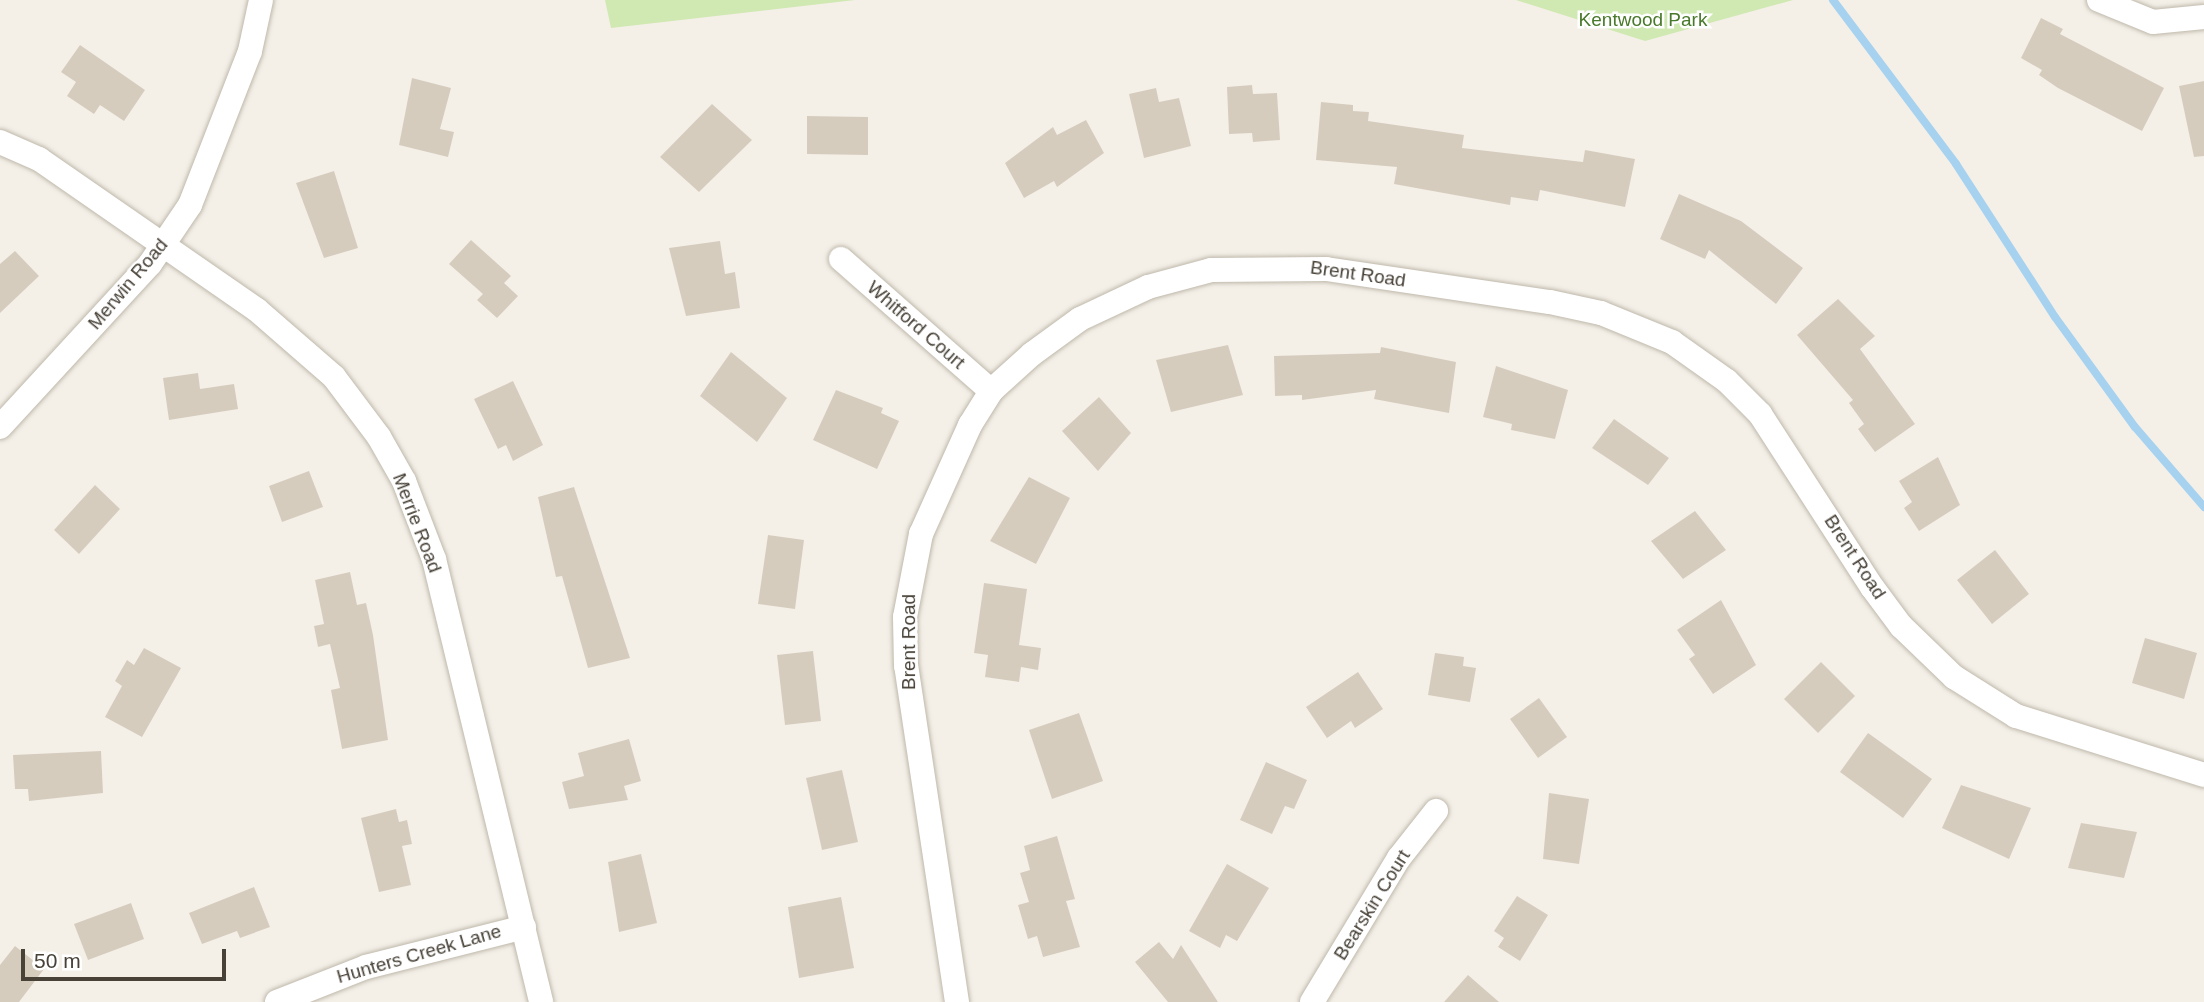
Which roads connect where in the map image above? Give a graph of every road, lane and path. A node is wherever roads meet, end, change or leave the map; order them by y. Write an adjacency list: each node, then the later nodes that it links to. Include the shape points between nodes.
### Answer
1 (261, 0): 5 (street, Merwin Road, via 220,135 190,205)
2 (2099, 0): 3 (street, via 2153,22)
3 (2204, 17)
4 (0, 142): 5 (street, Merrie Road, via 39,159)
5 (161, 247): 8 (street, Merwin Road); 11 (street, Merrie Road, via 257,310 310,353 355,404 404,481 434,559)
6 (841, 259): 7 (street, Whitford Court)
7 (991, 391): 9 (street, Brent Road, via 1080,319 1147,287 1211,270 1326,269 1601,313 1689,353 1760,414 1886,607 1954,677 2016,716); 14 (street, Brent Road, via 951,458 921,534 905,617 915,748)
8 (0, 427)
9 (2204, 775)
10 (1436, 811): 15 (street, Bearskin Court, via 1399,858)
11 (524, 927): 12 (street, Hunters Creek Lane, via 366,967); 13 (street, Merrie Road)
12 (277, 1002)
13 (541, 1002)
14 (957, 1002)
15 (1312, 1002)

